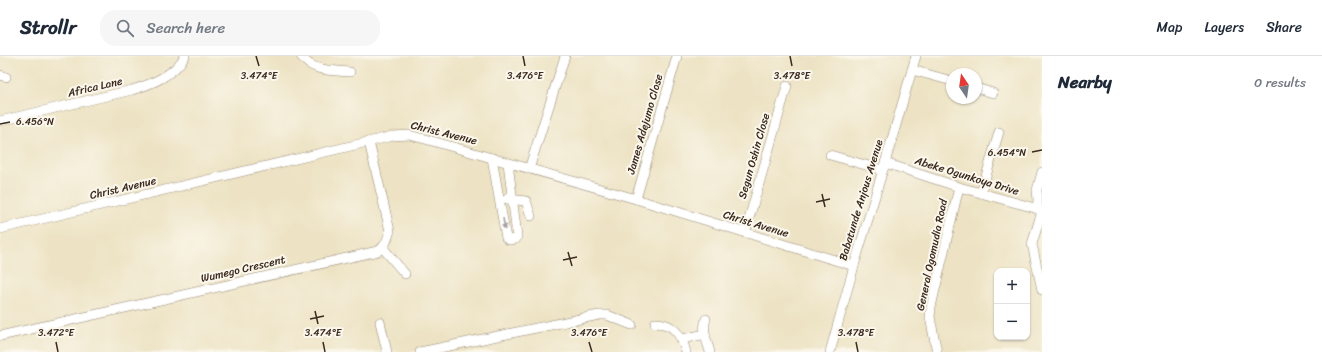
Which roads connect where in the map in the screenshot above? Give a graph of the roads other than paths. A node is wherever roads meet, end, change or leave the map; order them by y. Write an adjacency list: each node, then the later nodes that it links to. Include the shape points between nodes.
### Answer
1 (185, 56): 12 (street, Africa Lane, via 168,74 151,84)
2 (298, 56): 7 (street, via 316,68)
3 (565, 56): 19 (street)
4 (678, 56): 24 (street, James Adejumo Close)
5 (916, 56): 6 (street, Babatunde Anjous Avenue)
6 (912, 70): 8 (street); 18 (street, Babatunde Anjous Avenue)
7 (350, 72)
8 (946, 79)
9 (787, 86): 29 (street, Segun Oshin Close)
10 (982, 90): 11 (street)
11 (993, 93)
12 (0, 121)
13 (999, 132): 22 (street)
14 (369, 142): 16 (street, Christ Avenue, via 393,136 409,136); 28 (street, Christ Avenue); 30 (street, via 390,231)
15 (830, 155): 18 (street, Abeke Ogunkoya Drive)
16 (492, 158): 17 (street, Christ Avenue); 23 (street)
17 (508, 163): 19 (street, Christ Avenue); 25 (street)
18 (884, 167): 21 (street, Abeke Ogunkoya Drive); 31 (street, Babatunde Anjous Avenue)
19 (529, 168): 24 (street, Christ Avenue)
20 (1042, 172): 26 (street, via 1037,190)
21 (959, 188): 22 (street, Abeke Ogunkoya Drive); 47 (street, General Ogomudia Road, via 931,307 930,317)
22 (981, 193): 26 (street, Abeke Ogunkoya Drive)
23 (499, 199): 25 (street); 25 (street, one-way to 25, via 506,238 509,240 518,237)
24 (636, 199): 29 (street, Christ Avenue)
25 (513, 200): 27 (street, via 526,200)
26 (1040, 210): 33 (street, via 1032,244)
27 (531, 216)
28 (0, 229)
29 (744, 233): 31 (street, Christ Avenue)
30 (383, 248): 32 (street); 39 (street, Wumego Crescent)
31 (854, 266): 46 (street, Babatunde Anjous Avenue)
32 (405, 274)
33 (1042, 290)
34 (706, 319): 38 (street)
35 (380, 322): 42 (street)
36 (655, 323): 40 (street, via 671,327)
37 (632, 325): 41 (street, via 607,315 599,315)
38 (705, 334): 40 (street); 45 (street)
39 (0, 336)
40 (682, 340): 44 (street)
41 (440, 350): 43 (street)
42 (387, 352)
43 (420, 352)
44 (686, 352)
45 (710, 352)
46 (830, 352)
47 (937, 352)

